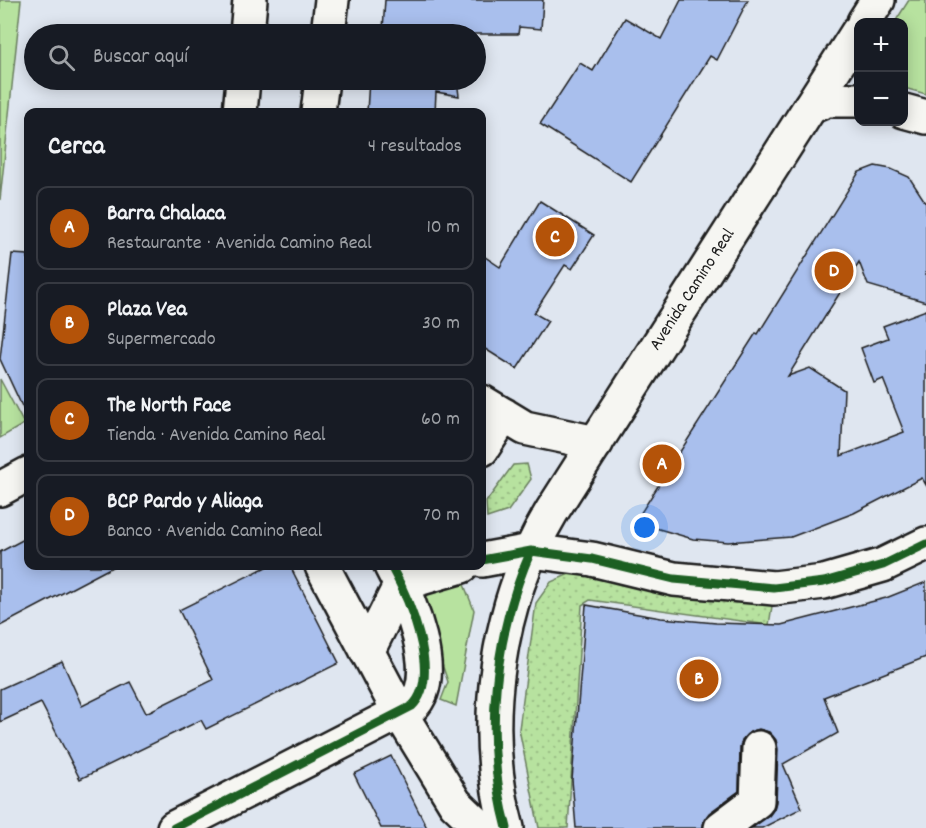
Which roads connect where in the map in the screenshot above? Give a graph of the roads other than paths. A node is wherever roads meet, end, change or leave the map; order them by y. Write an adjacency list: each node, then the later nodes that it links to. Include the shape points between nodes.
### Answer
1 (250, 0): 3 (street)
2 (332, 0): 4 (street)
3 (248, 24)
4 (329, 24)
5 (854, 38): 9 (street, Avenida Camino Real)
6 (242, 90): 10 (street)
7 (321, 90): 11 (street)
8 (854, 100): 9 (street, via 827,100)
9 (810, 107): 16 (street, Avenida Camino Real)
10 (240, 108)
11 (318, 108)
12 (908, 112): 13 (street)
13 (926, 117)
14 (493, 409): 15 (street); 16 (street, via 525,428)
15 (486, 434)
16 (596, 443): 20 (street, Avenida Camino Real)
17 (24, 476): 18 (street)
18 (0, 489)
19 (926, 543): 20 (street, via 883,565 824,582 774,588 674,579 592,559)
20 (531, 550): 21 (street); 30 (street, Avenida Camino Real, via 503,642 494,725 498,781)
21 (486, 558)
22 (324, 570): 25 (street)
23 (423, 570): 24 (street)
24 (396, 575): 25 (street); 26 (street, via 418,638 425,680 417,701)
25 (367, 652): 26 (street)
26 (400, 713): 28 (street); 29 (street, via 455,803)
27 (759, 748): 31 (street, via 757,801)
28 (174, 828)
29 (481, 828)
30 (507, 828)
31 (721, 828)

